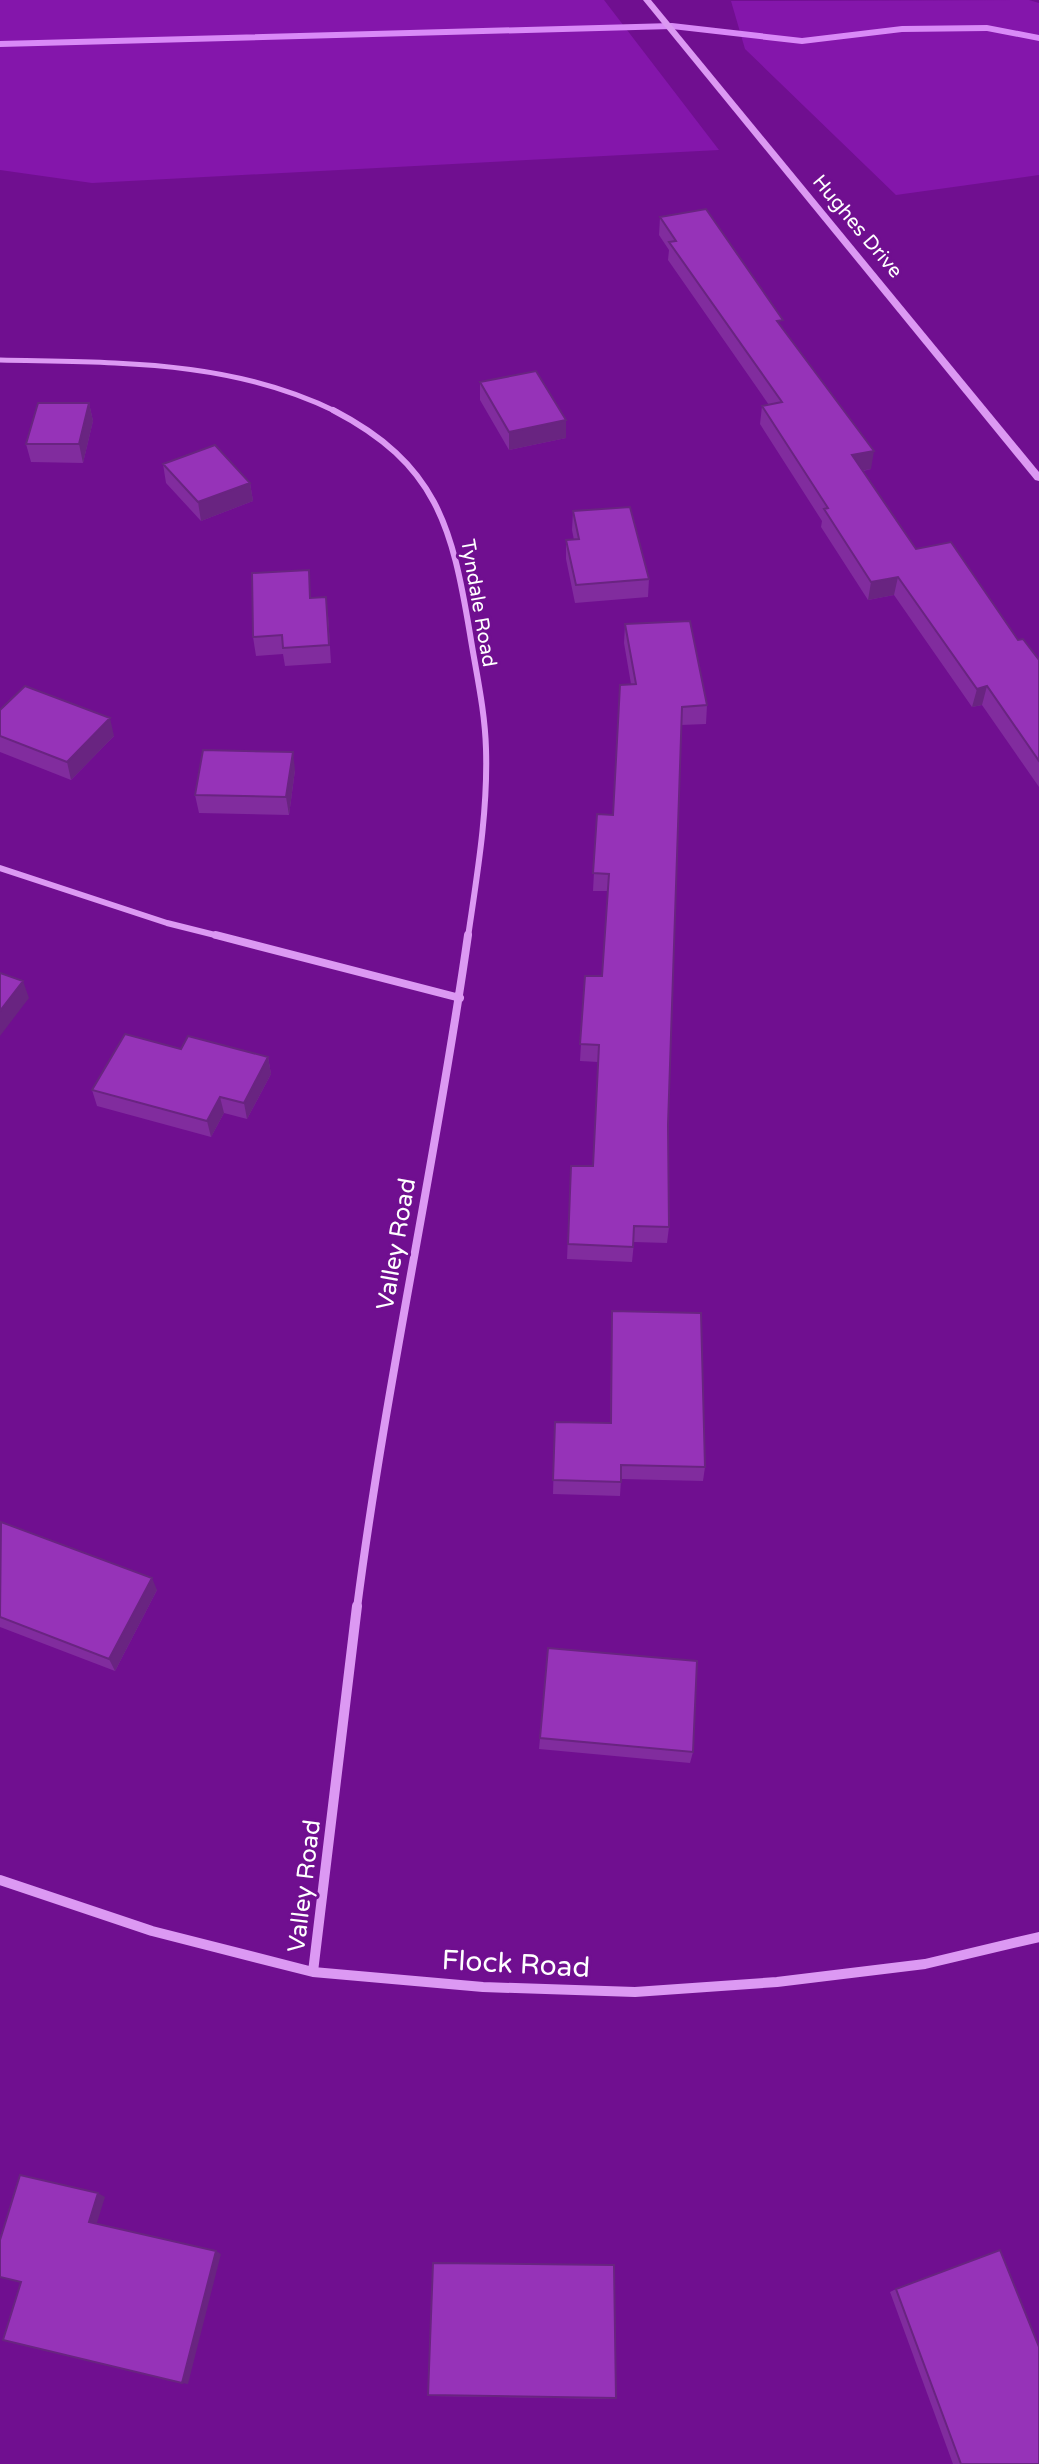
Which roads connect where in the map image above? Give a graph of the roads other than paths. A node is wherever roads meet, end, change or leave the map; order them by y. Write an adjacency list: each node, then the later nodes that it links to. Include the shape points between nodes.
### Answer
1 (647, 0): 3 (street, Hughes Drive)
2 (0, 360): 5 (street, Tyndale Road, via 183,366 287,391 372,434 406,463 435,499 452,535 486,746 484,822)
3 (1039, 478)
4 (0, 868): 5 (street, via 167,923)
5 (460, 998): 8 (street, Valley Road, via 379,1454)
6 (0, 1880): 8 (street, Flock Road, via 152,1931)
7 (1039, 1937): 8 (street, Flock Road, via 925,1964 635,1992 483,1987)
8 (313, 1972)

